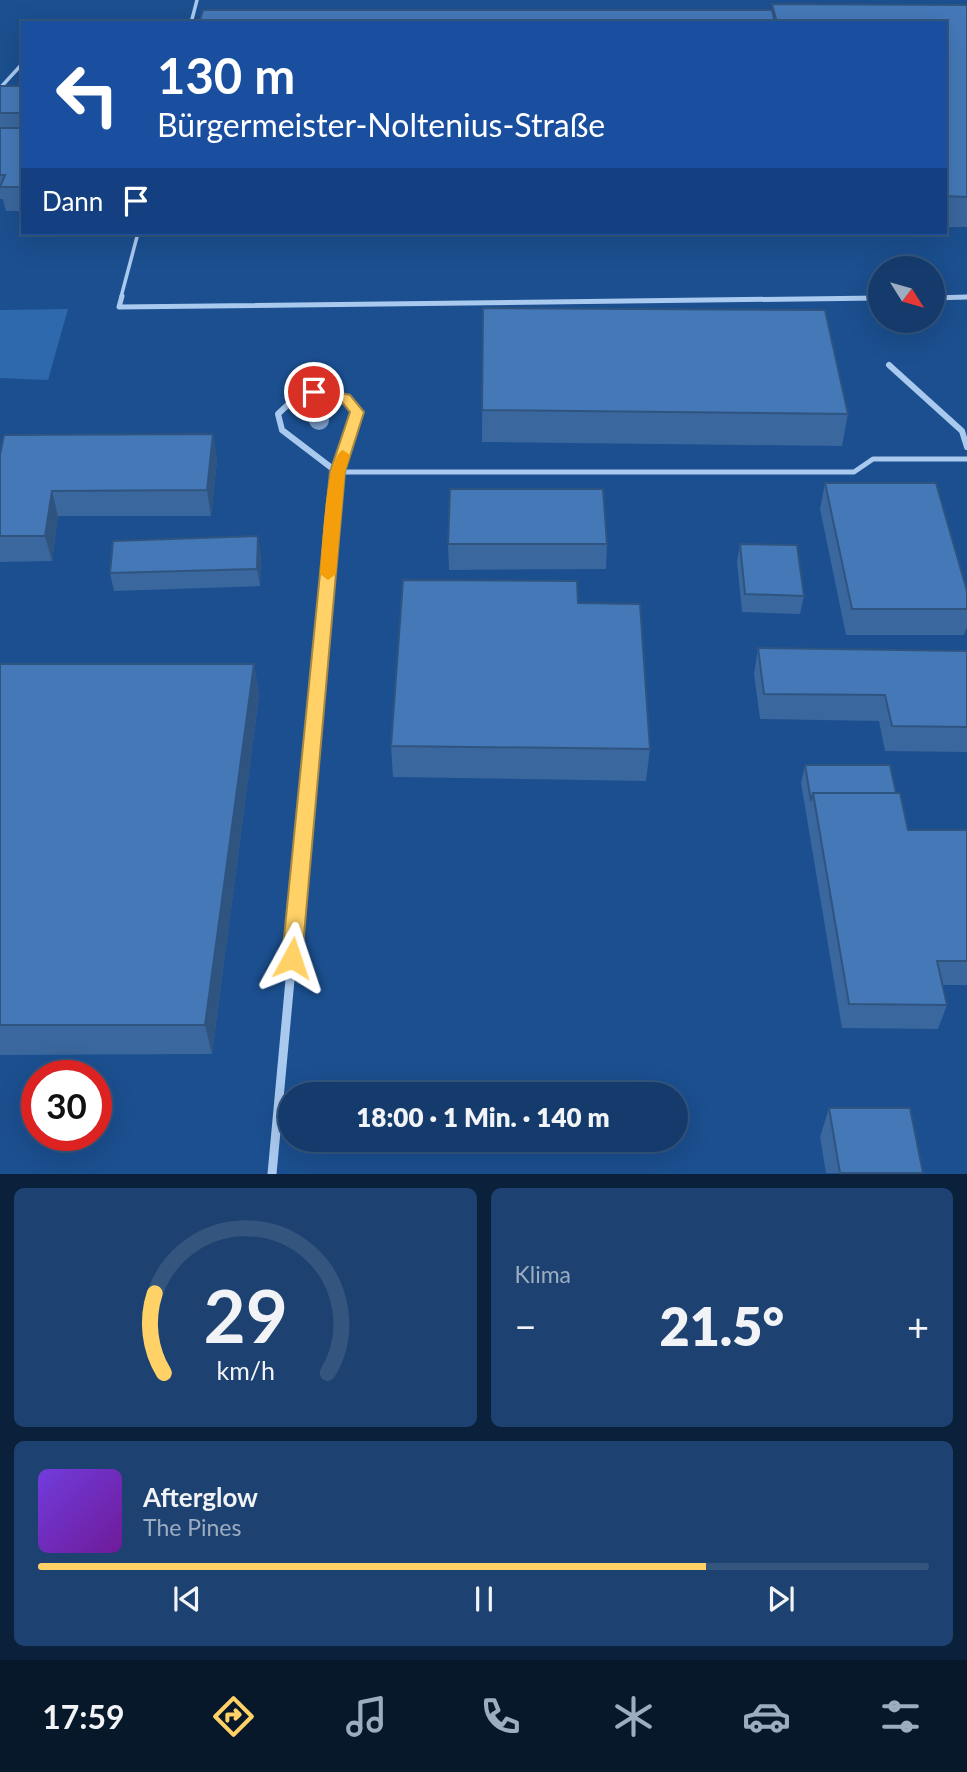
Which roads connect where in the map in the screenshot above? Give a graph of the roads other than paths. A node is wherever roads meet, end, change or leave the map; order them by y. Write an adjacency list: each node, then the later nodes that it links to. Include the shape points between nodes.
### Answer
1 (197, 0): 2 (lane)
2 (192, 21)
3 (21, 66): 4 (lane)
4 (0, 88)
5 (137, 235): 7 (lane, via 119,307)
6 (967, 297): 8 (lane)
7 (868, 298)
8 (945, 298)
9 (889, 365): 10 (street, via 962,431)
10 (967, 447)
11 (967, 459): 12 (lane, via 873,459 854,472)
12 (337, 472): 12 (street, via 357,412 353,403 325,392 291,399 278,414 282,430); 13 (street)
13 (272, 1174)

